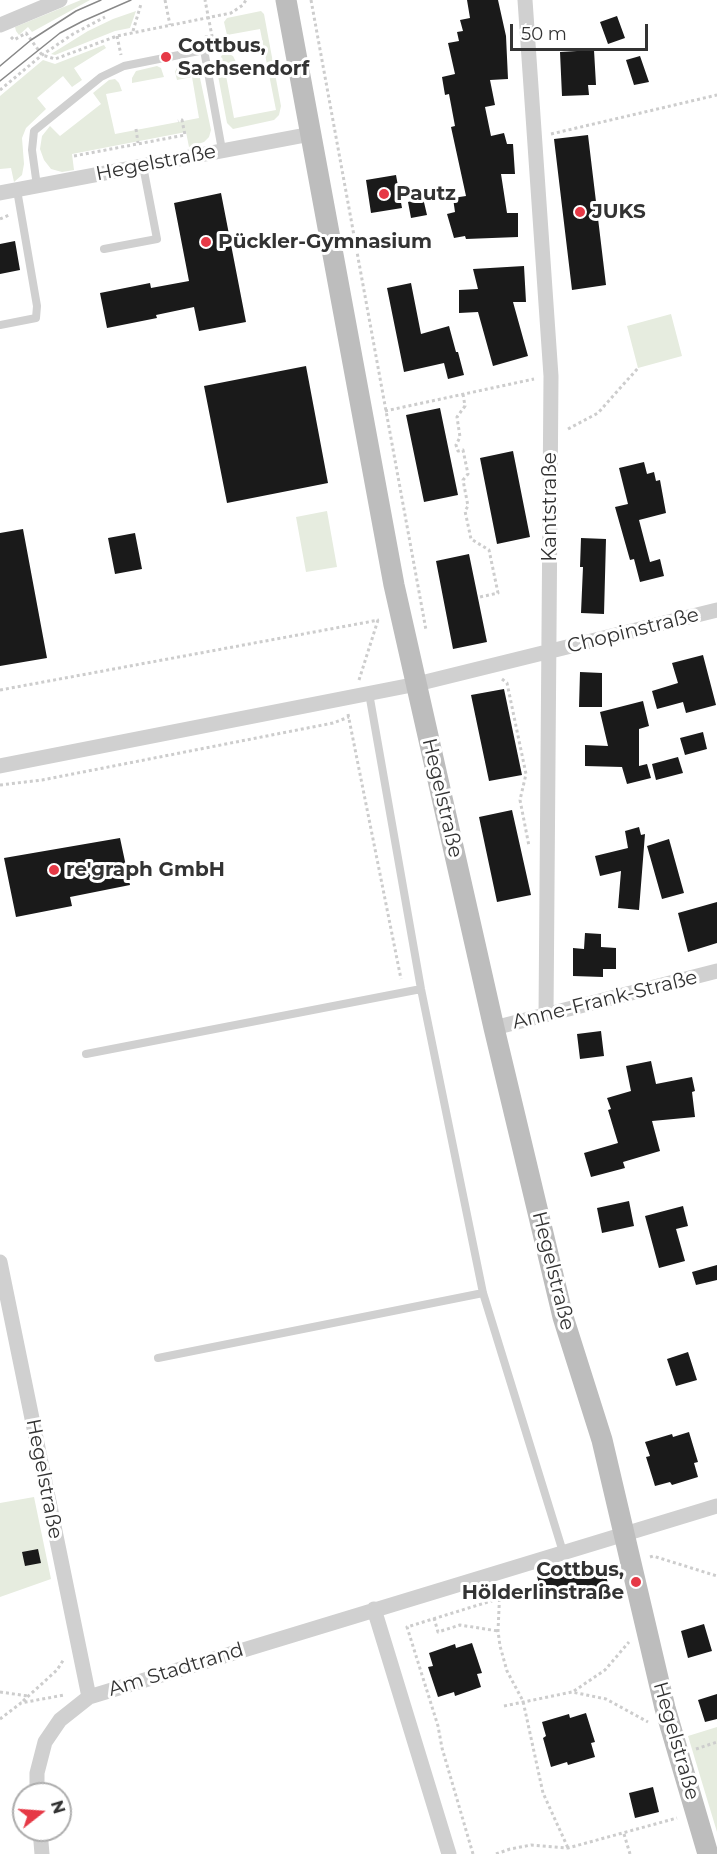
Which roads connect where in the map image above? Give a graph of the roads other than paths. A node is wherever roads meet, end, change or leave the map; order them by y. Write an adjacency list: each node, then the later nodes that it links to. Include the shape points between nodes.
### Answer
1 (60, 0): 4 (street)
2 (286, 0): 5 (street, Hegelstraße)
3 (525, 0): 14 (street, Kantstraße, via 551,376)
4 (0, 25)
5 (311, 134): 6 (street, Hegelstraße); 15 (street, Hegelstraße, via 394,585)
6 (222, 150): 7 (street, Hegelstraße); 8 (lane, via 204,50 124,66 101,77 34,131 32,150)
7 (143, 166): 8 (street, Hegelstraße); 11 (lane, via 157,239)
8 (37, 186): 9 (street, Hegelstraße)
9 (17, 190): 10 (street, Hegelstraße); 12 (lane, via 36,318)
10 (0, 193)
11 (104, 249)
12 (0, 325)
13 (717, 610): 14 (street, Chopinstraße)
14 (550, 652): 15 (street); 20 (street, Kantstraße)
15 (417, 684): 16 (street); 21 (street, Hegelstraße)
16 (369, 693): 17 (street); 19 (lane)
17 (0, 766)
18 (717, 971): 20 (street, Anne-Frank-Straße)
19 (421, 988): 22 (lane); 24 (lane)
20 (546, 1015): 21 (street, Anne-Frank-Straße)
21 (494, 1028): 27 (street, Hegelstraße, via 563,1317 602,1440)
22 (86, 1054)
23 (0, 1262): 30 (street, Hegelstraße)
24 (483, 1293): 25 (lane); 28 (lane)
25 (158, 1358)
26 (717, 1506): 27 (street, Am Stadtrand)
27 (624, 1534): 28 (street, Am Stadtrand); 33 (street, Hegelstraße, via 665,1708)
28 (563, 1552): 29 (street, Am Stadtrand)
29 (374, 1609): 30 (street, Am Stadtrand); 32 (street)
30 (89, 1696): 31 (street, Am Stadtrand, via 60,1720 45,1742)
31 (37, 1782)
32 (449, 1854)
33 (708, 1854)

